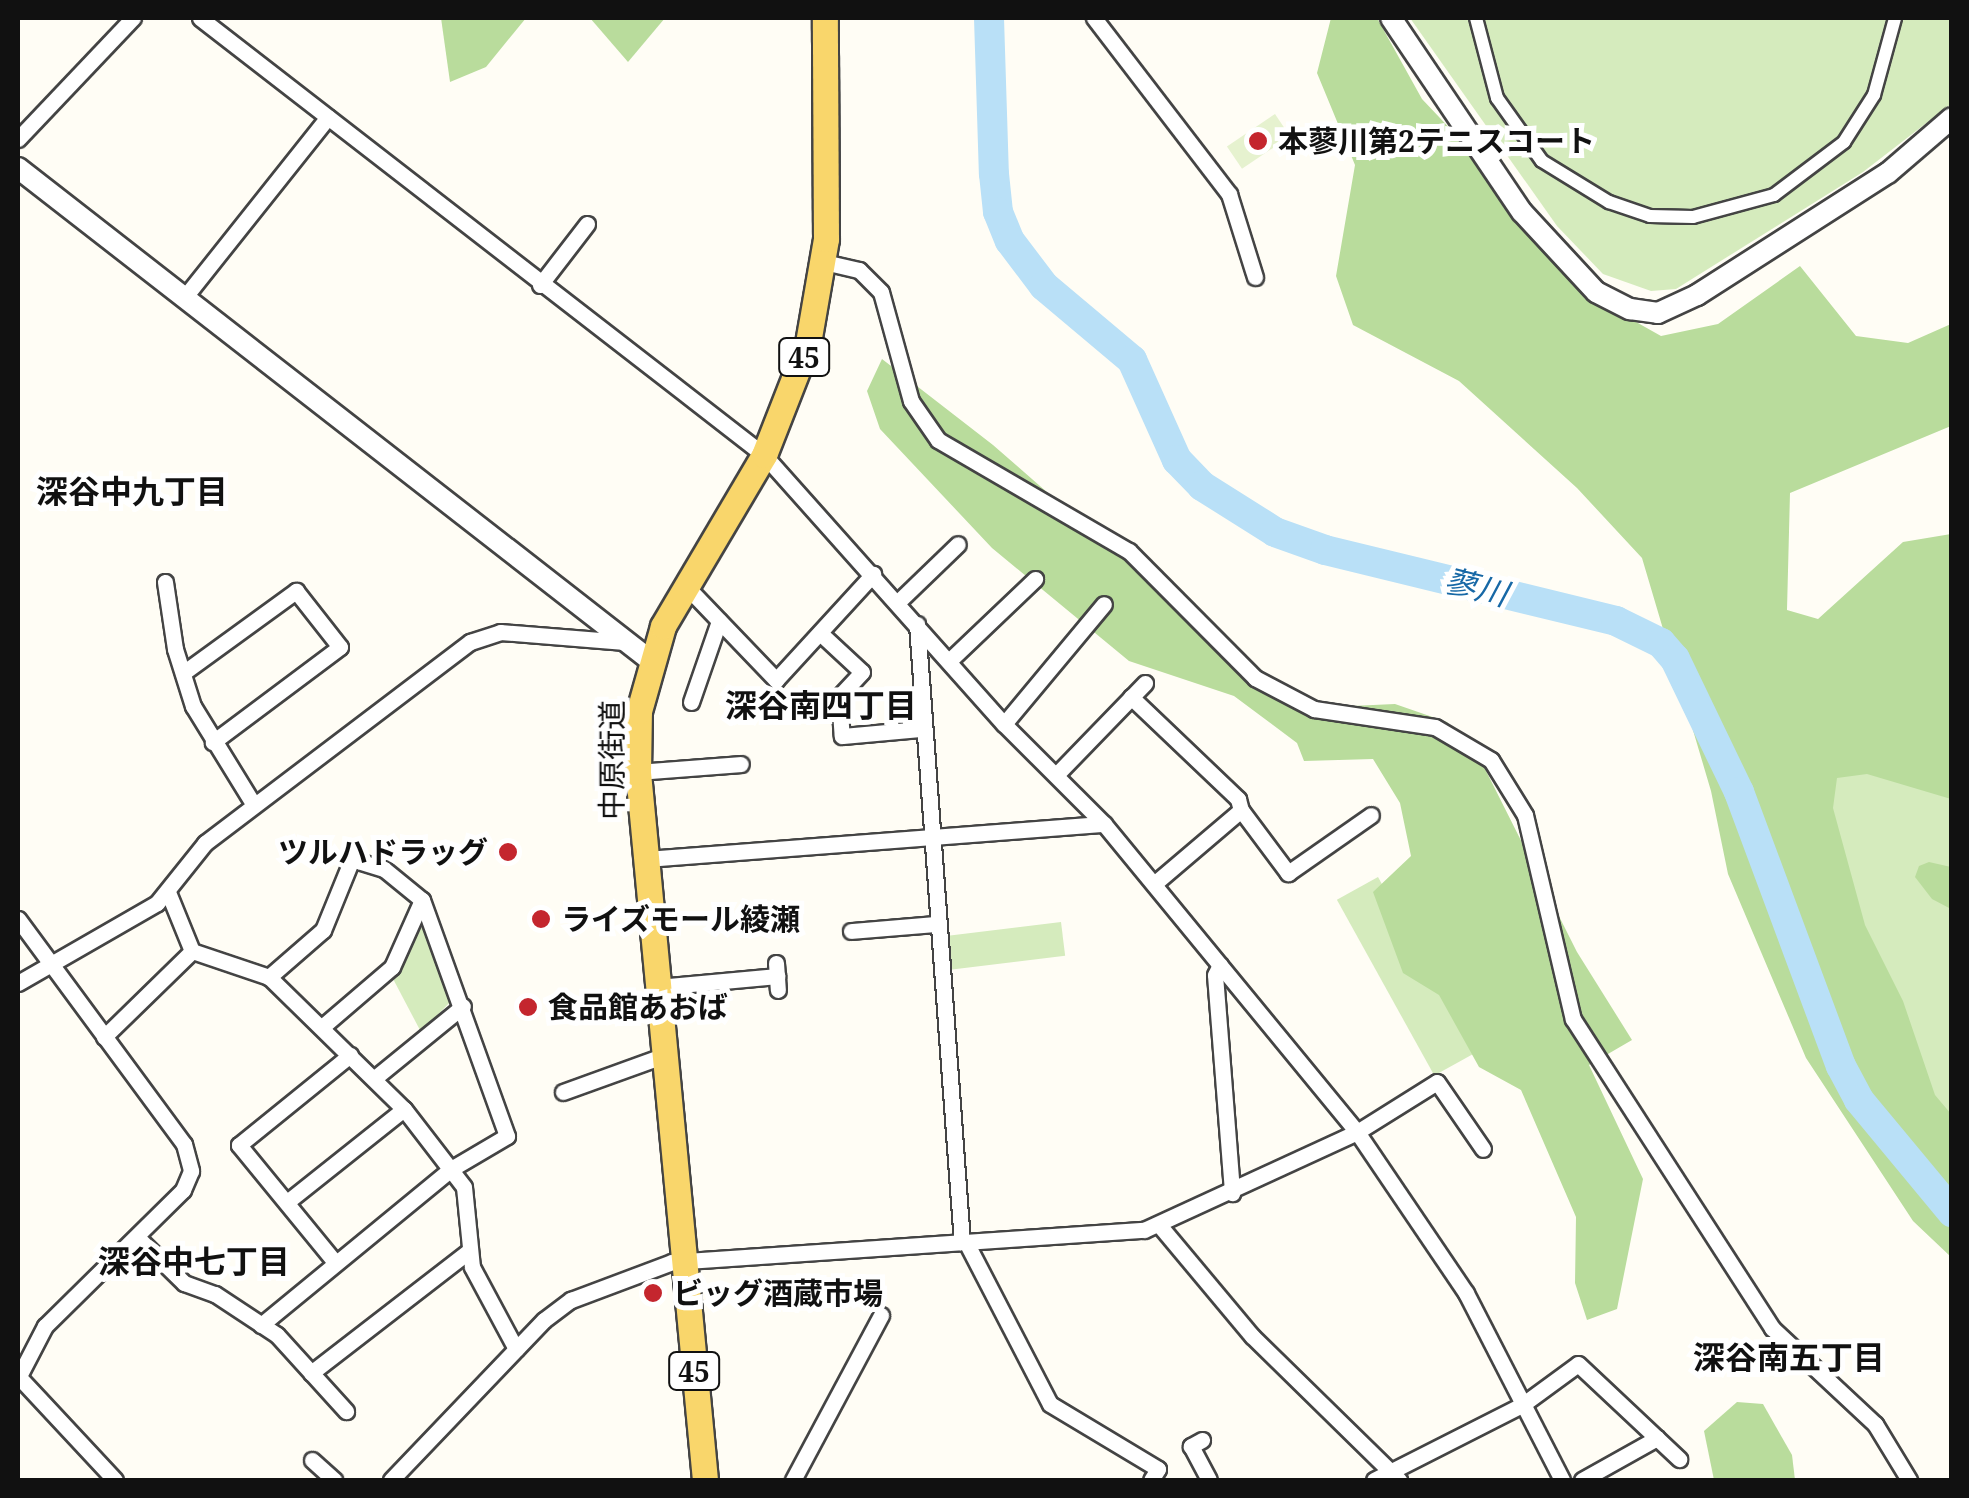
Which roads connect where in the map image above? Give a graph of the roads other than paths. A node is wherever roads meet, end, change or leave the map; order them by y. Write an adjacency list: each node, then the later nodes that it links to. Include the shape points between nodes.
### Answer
1 (133, 18): 10 (street)
2 (200, 18): 8 (street)
3 (825, 18): 13 (main road, 中原街道 / 45)
4 (1094, 18): 14 (street, via 1228,194)
5 (1391, 18): 9 (street, via 1522,212 1596,292 1630,309 1658,313 1697,294 1888,174)
6 (1476, 18): 7 (street, via 1497,98 1542,160 1609,202 1650,216 1693,217 1774,195 1844,142 1874,94)
7 (1895, 18)
8 (328, 117): 15 (street); 16 (street)
9 (1952, 118)
10 (18, 139)
11 (18, 168): 16 (street)
12 (587, 224): 15 (street)
13 (824, 262): 17 (main road, 中原街道 / 45, via 804,355); 101 (street, via 859,270 881,292 911,401 938,440 1120,544 1254,678 1314,708 1435,727 1490,760 1526,815 1573,1019 1772,1328 1876,1424)
14 (1254, 277)
15 (540, 285): 17 (street)
16 (184, 298): 28 (street)
17 (764, 455): 19 (street); 22 (main road, 中原街道 / 45)
18 (958, 544): 23 (street)
19 (873, 574): 23 (street); 27 (street)
20 (1035, 580): 30 (street)
21 (164, 582): 31 (street)
22 (684, 584): 25 (street); 29 (main road, 中原街道 / 45)
23 (898, 602): 26 (street)
24 (1104, 604): 35 (street)
25 (720, 620): 27 (street, via 776,680); 34 (street)
26 (917, 624): 30 (street); 36 (street)
27 (820, 633): 36 (street, via 862,672 839,697 842,736)
28 (625, 642): 29 (street); 41 (street, via 485,634)
29 (650, 660): 39 (main road, 中原街道 / 45, via 639,711)
30 (949, 661): 35 (street)
31 (182, 673): 37 (street); 37 (street, via 296,591 340,646)
32 (1145, 683): 33 (street)
33 (1132, 696): 40 (street); 42 (street, via 1238,799)
34 (690, 702)
35 (1004, 724): 40 (street)
36 (922, 729): 45 (street)
37 (213, 742): 41 (street)
38 (742, 764): 39 (street)
39 (638, 772): 46 (main road, 中原街道 / 45)
40 (1056, 774): 44 (street)
41 (254, 805): 48 (street, via 204,843)
42 (1241, 810): 43 (street, via 1288,873); 47 (street)
43 (1371, 815)
44 (1104, 824): 45 (street); 47 (street)
45 (930, 838): 46 (street); 51 (street)
46 (647, 859): 59 (main road, 中原街道 / 45)
47 (1154, 884): 55 (street)
48 (168, 892): 53 (street); 54 (street, via 107,935)
49 (422, 900): 57 (street, via 384,868 352,859 323,930); 60 (street); 61 (street, via 392,968)
50 (18, 919): 54 (street)
51 (936, 924): 52 (street); 75 (street)
52 (851, 931)
53 (192, 951): 57 (street); 62 (street)
54 (48, 962): 58 (street); 62 (street)
55 (1220, 964): 68 (street); 71 (street, via 1215,976)
56 (777, 976): 59 (street)
57 (269, 978): 61 (street)
58 (18, 983)
59 (658, 987): 64 (main road, 中原街道 / 45)
60 (463, 1006): 65 (street); 70 (street, via 507,1136)
61 (322, 1027): 63 (street)
62 (104, 1037): 74 (street, via 191,1158 182,1190)
63 (350, 1055): 65 (street); 72 (street, via 239,1145)
64 (665, 1055): 66 (street); 78 (main road, 中原街道 / 45)
65 (376, 1077): 67 (street)
66 (563, 1092)
67 (404, 1109): 70 (street); 72 (street)
68 (1357, 1132): 69 (street, via 1436,1082); 71 (street); 84 (street, via 1466,1293)
69 (1483, 1149)
70 (451, 1169): 76 (street, via 468,1203); 77 (street)
71 (1232, 1193): 73 (street)
72 (287, 1202): 77 (street)
73 (1160, 1226): 75 (street); 90 (street, via 1252,1336)
74 (137, 1237): 80 (street, via 184,1283 216,1294); 83 (street, via 45,1326)
75 (964, 1242): 78 (street); 96 (street, via 1050,1404 1158,1469)
76 (468, 1251): 81 (street); 82 (street)
77 (334, 1261): 80 (street)
78 (684, 1262): 81 (street, via 571,1300); 91 (main road, 中原街道 / 45)
79 (881, 1315): 95 (street)
80 (262, 1325): 82 (street)
81 (516, 1349): 94 (street)
82 (311, 1372): 85 (street)
83 (18, 1377): 92 (street)
84 (1522, 1405): 86 (street, via 1578,1364); 90 (street); 99 (street)
85 (345, 1411)
86 (1657, 1438): 88 (street); 100 (street)
87 (1191, 1446): 97 (street)
88 (1679, 1458)
89 (312, 1460): 93 (street)
90 (1396, 1475): 98 (street)
91 (710, 1477)
92 (115, 1480)
93 (334, 1480)
94 (390, 1480)
95 (793, 1480)
96 (1151, 1480)
97 (1209, 1480)
98 (1374, 1480)
99 (1562, 1480)
100 (1582, 1480)
101 (1909, 1480)

